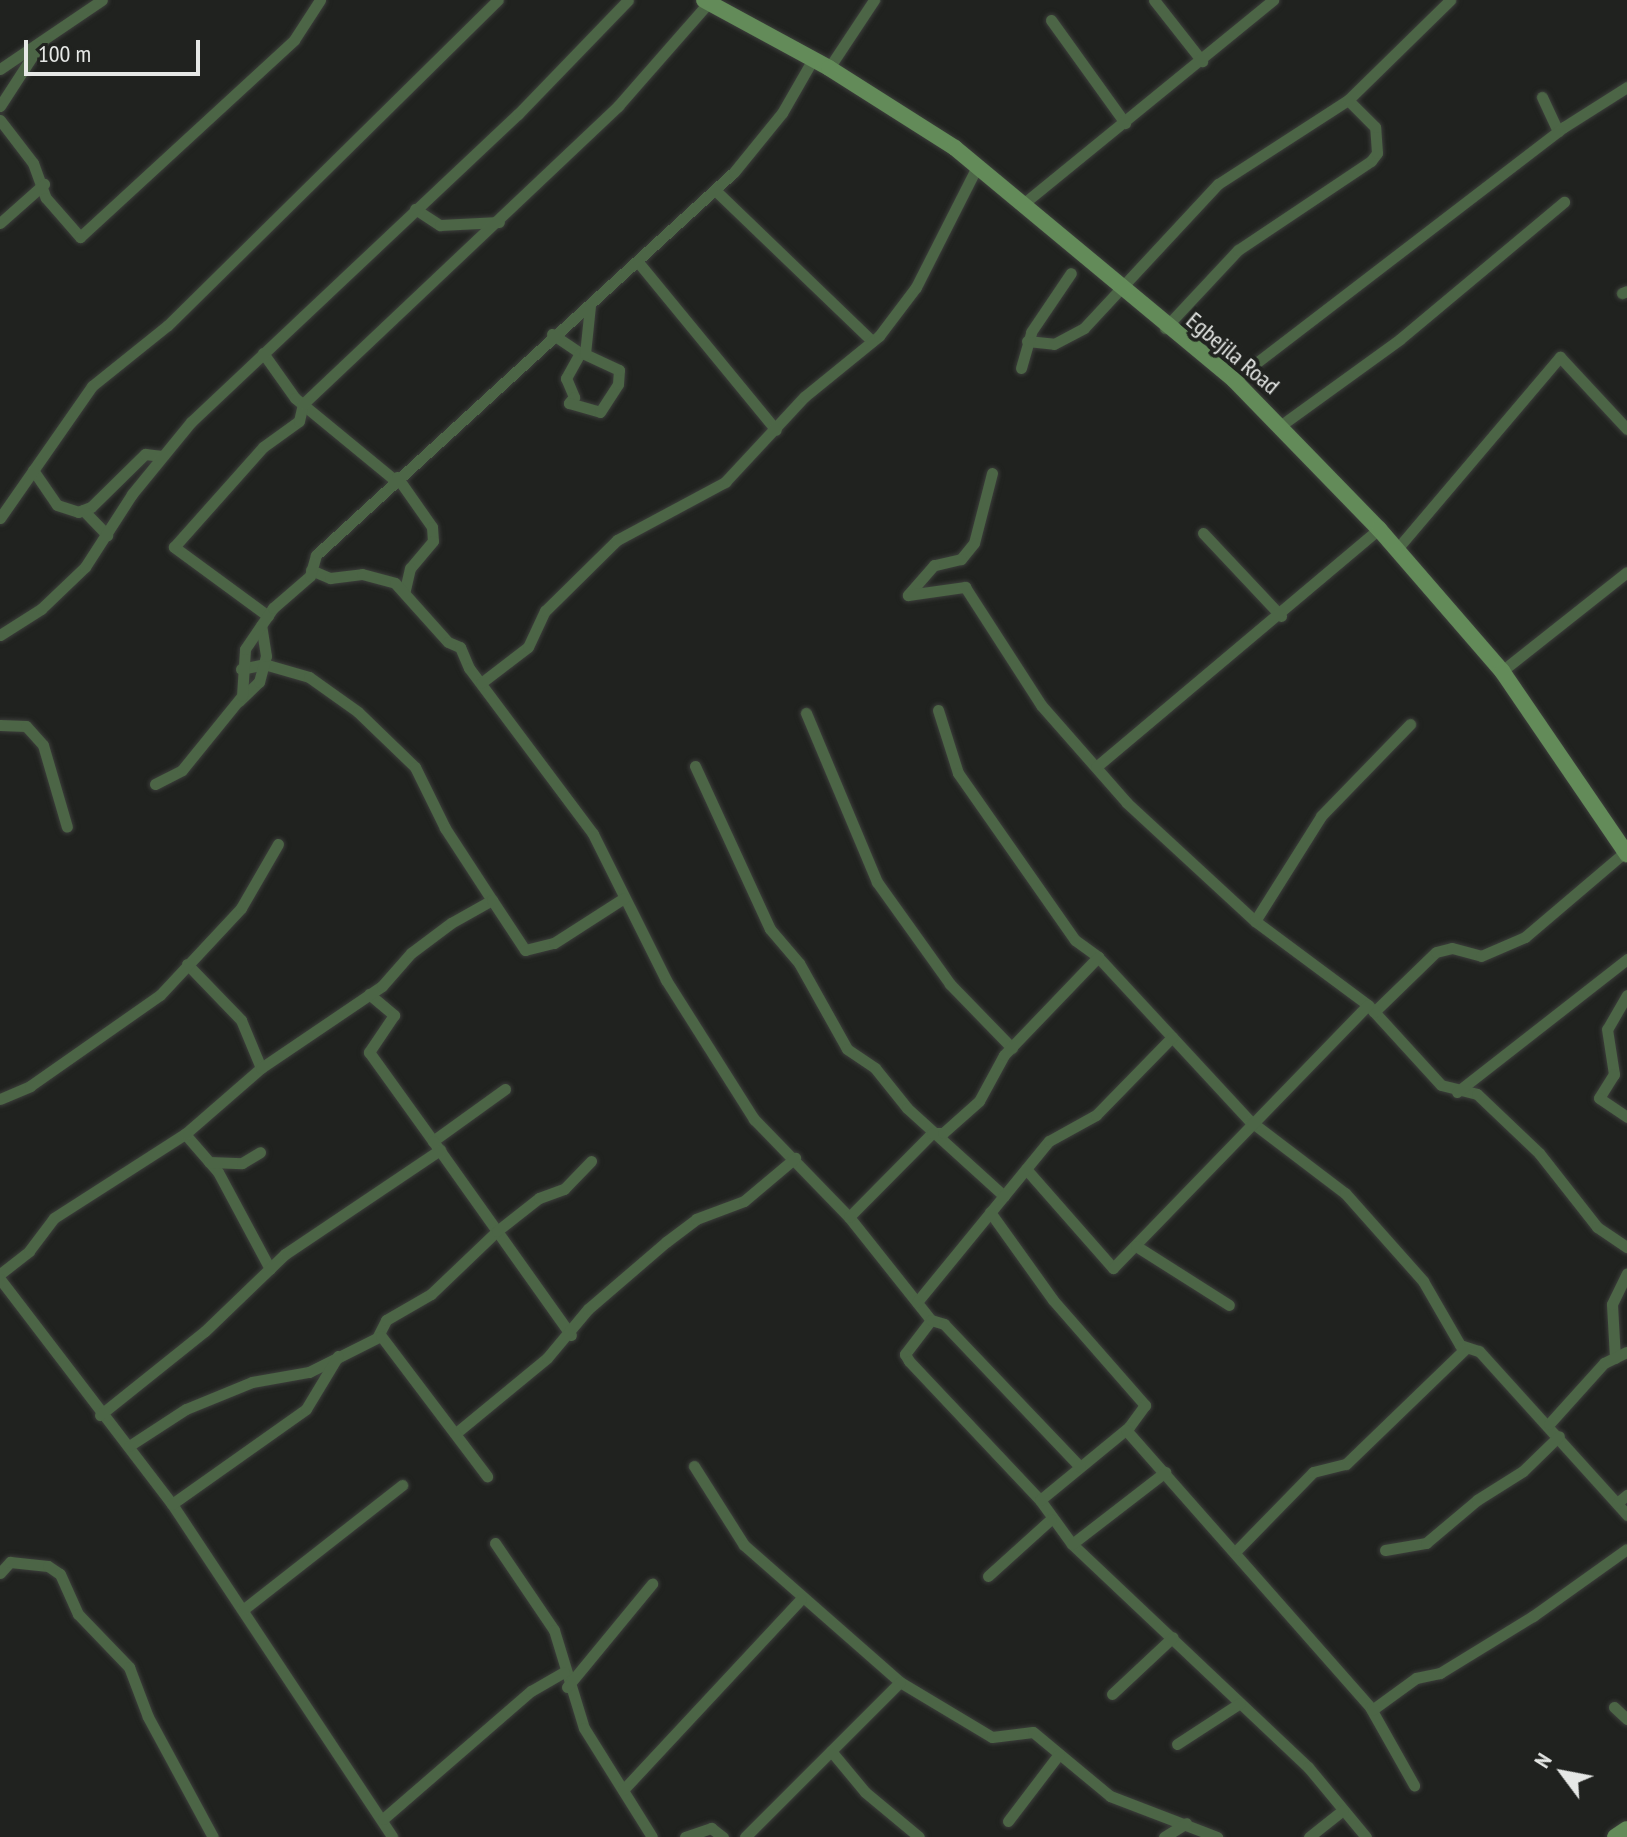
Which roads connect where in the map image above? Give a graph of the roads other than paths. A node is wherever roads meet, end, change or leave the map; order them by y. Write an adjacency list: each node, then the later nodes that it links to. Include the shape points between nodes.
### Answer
1 (102, 0): 11 (street)
2 (320, 0): 24 (street, via 294,40 80,237 46,198)
3 (498, 0): 47 (street, via 168,325 92,386)
4 (628, 0): 28 (street)
5 (874, 0): 14 (street)
6 (1154, 0): 13 (street)
7 (1273, 0): 13 (street)
8 (1450, 0): 18 (street)
9 (706, 1): 12 (street, Egbejila Road); 29 (street, via 618,106)
10 (1051, 20): 21 (street)
11 (41, 42): 15 (street); 19 (street)
12 (813, 59): 14 (street, Egbejila Road); 25 (street, via 765,137)
13 (1202, 61): 21 (street)
14 (829, 68): 23 (street, Egbejila Road)
15 (0, 69)
16 (1627, 87): 22 (street)
17 (1542, 97): 22 (street)
18 (1348, 100): 33 (street, via 1218,184); 35 (street, via 1375,127 1377,153 1371,161 1238,250)
19 (0, 106)
20 (0, 120): 24 (street)
21 (1125, 123): 27 (street)
22 (1558, 132): 41 (street)
23 (977, 167): 27 (street, Egbejila Road); 37 (street, via 916,287)
24 (44, 184): 30 (street)
25 (715, 190): 31 (street); 37 (street)
26 (1564, 202): 43 (street, via 1400,339)
27 (1023, 204): 33 (street, Egbejila Road)
28 (415, 209): 29 (street, via 440,225); 39 (street)
29 (499, 222): 42 (street)
30 (0, 223)
31 (638, 262): 34 (street); 45 (street)
32 (1071, 273): 38 (street)
33 (1118, 287): 35 (street, Egbejila Road); 38 (street, via 1089,323 1061,342)
34 (590, 306): 36 (street); 36 (street, via 585,354 619,370 618,384 600,412 569,403 574,397 566,378 580,353)
35 (1165, 328): 41 (street, Egbejila Road)
36 (552, 334): 49 (street, via 531,364 506,378)
37 (872, 341): 45 (street, via 804,397)
38 (1027, 341): 40 (street)
39 (263, 353): 42 (street); 46 (street)
40 (1021, 368)
41 (1234, 380): 43 (street, Egbejila Road)
42 (303, 404): 49 (street); 62 (street, via 299,421 263,447 174,547)
43 (1280, 426): 54 (street, Egbejila Road)
44 (1627, 429): 57 (street, via 1560,357)
45 (776, 430): 67 (street, via 725,482 617,540 545,611 528,647)
46 (162, 456): 50 (street, via 145,454); 51 (street)
47 (33, 470): 52 (street, via 57,505); 53 (street)
48 (992, 473): 74 (street, via 974,543 961,559 934,565 908,595 965,587 1041,705)
49 (396, 478): 58 (street, via 316,555); 60 (street, via 432,527 433,541 410,568)
50 (117, 484): 51 (street); 52 (street)
51 (132, 494): 56 (street)
52 (83, 510): 56 (street)
53 (0, 518)
54 (1379, 529): 57 (street, Egbejila Road); 61 (street)
55 (1203, 533): 61 (street)
56 (107, 535): 63 (street, via 51,601)
57 (1397, 549): 66 (street, Egbejila Road)
58 (311, 570): 60 (street, via 330,578 383,578); 62 (street)
59 (1627, 572): 66 (street)
60 (405, 590): 67 (street, via 448,642 460,647)
61 (1281, 616): 74 (street)
62 (264, 620): 64 (street); 65 (street, via 245,649)
63 (0, 635)
64 (264, 664): 65 (street); 68 (street, via 250,696); 80 (street, via 330,688 415,767 445,828)
65 (241, 669): 68 (street)
66 (1502, 671): 78 (street, Egbejila Road)
67 (481, 683): 79 (street, via 593,834)
68 (238, 701): 75 (street, via 182,770)
69 (938, 710): 82 (street, via 958,773 1075,940)
70 (806, 713): 89 (street, via 877,882 950,984)
71 (1410, 724): 81 (street, via 1321,816)
72 (0, 725): 76 (street, via 26,726 43,745)
73 (695, 766): 96 (street, via 770,929 799,963 847,1049 875,1068)
74 (1096, 767): 81 (street)
75 (155, 784)
76 (67, 827)
77 (278, 844): 84 (street, via 241,908)
78 (1626, 853): 87 (street, via 1525,937 1481,956 1452,948 1436,952)
79 (624, 898): 80 (street, via 554,943 525,950); 100 (street, via 666,980 754,1119)
80 (492, 900): 85 (street, via 411,953)
81 (1255, 921): 87 (street)
82 (1098, 957): 88 (street); 89 (street)
83 (1627, 959): 92 (street)
84 (187, 964): 90 (street, via 241,1020); 93 (street, via 130,1021)
85 (369, 994): 90 (street); 98 (street, via 394,1015 369,1052)
86 (1627, 995): 94 (street, via 1607,1029 1614,1074 1599,1098)
87 (1371, 1008): 92 (street, via 1441,1085); 95 (street)
88 (1172, 1037): 95 (street); 103 (street, via 1096,1115 1049,1141)
89 (1012, 1048): 96 (street, via 979,1101 943,1133)
90 (261, 1068): 97 (street)
91 (505, 1089): 98 (street)
92 (1457, 1092): 109 (street, via 1477,1094 1539,1153 1597,1227)
93 (0, 1099)
94 (1627, 1117)
95 (1250, 1121): 108 (street, via 1155,1218); 118 (street, via 1345,1193 1423,1281)
96 (932, 1133): 104 (street); 106 (street)
97 (185, 1134): 102 (street); 112 (street, via 54,1218 29,1251)
98 (437, 1146): 107 (street); 110 (street)
99 (260, 1152): 102 (street, via 242,1163)
100 (795, 1158): 106 (street); 116 (street, via 744,1201 696,1219 666,1242 588,1309)
101 (591, 1161): 107 (street, via 564,1189 539,1198)
102 (209, 1162): 110 (street)
103 (1026, 1169): 104 (street); 108 (street, via 1113,1268)
104 (1004, 1196): 105 (street)
105 (990, 1212): 113 (street); 124 (street, via 1053,1300 1145,1405)
106 (849, 1217): 113 (street)
107 (497, 1231): 116 (street); 117 (street, via 431,1294 386,1320)
108 (1136, 1246): 114 (street)
109 (1627, 1247)
110 (270, 1269): 122 (street)
111 (1627, 1273): 121 (street, via 1612,1304)
112 (0, 1276): 122 (street)
113 (917, 1302): 115 (street)
114 (1229, 1305)
115 (931, 1320): 129 (street, via 944,1324); 134 (street, via 905,1354)
116 (571, 1335): 125 (street)
117 (378, 1336): 120 (street); 125 (street)
118 (1465, 1349): 123 (street, via 1479,1351); 141 (street, via 1346,1464 1313,1472)
119 (1627, 1352): 121 (street)
120 (339, 1356): 127 (street, via 309,1372 252,1382 186,1409); 135 (street, via 306,1409)
121 (1615, 1358): 123 (street)
122 (100, 1415): 127 (street)
123 (1549, 1424): 126 (street)
124 (1126, 1430): 129 (street); 130 (street)
125 (456, 1433): 131 (street)
126 (1559, 1436): 133 (street); 142 (street, via 1523,1471 1477,1500 1426,1543)
127 (129, 1446): 135 (street)
128 (694, 1466): 146 (street, via 744,1545)
129 (1080, 1467): 134 (street)
130 (1165, 1472): 139 (street); 141 (street)
131 (487, 1476)
132 (402, 1485): 147 (street)
133 (1622, 1499): 136 (street)
134 (1040, 1500): 137 (street)
135 (172, 1504): 147 (street)
136 (1627, 1515)
137 (1051, 1519): 139 (street); 144 (street)
138 (495, 1543): 149 (street, via 554,1630)
139 (1072, 1544): 148 (street)
140 (1627, 1549): 155 (street, via 1533,1616 1440,1673 1416,1678)
141 (1237, 1550): 155 (street)
142 (1385, 1550)
143 (0, 1573): 167 (street, via 10,1562 48,1566 60,1574 78,1614 129,1667 148,1717)
144 (988, 1576)
145 (652, 1584): 151 (street)
146 (801, 1599): 150 (street); 161 (street)
147 (244, 1609): 163 (street)
148 (1173, 1637): 152 (street); 153 (street)
149 (564, 1672): 151 (street); 163 (street, via 531,1691)
150 (900, 1682): 158 (street); 159 (street, via 992,1737 1033,1732)
151 (567, 1687): 161 (street, via 584,1728)
152 (1112, 1694)
153 (1240, 1703): 157 (street); 162 (street)
154 (1614, 1707): 156 (street)
155 (1372, 1710): 160 (street)
156 (1627, 1719)
157 (1177, 1744)
158 (831, 1751): 172 (street); 173 (street, via 865,1792)
159 (1059, 1754): 164 (street); 165 (street, via 1110,1796)
160 (1414, 1785)
161 (623, 1790): 169 (street)
162 (1343, 1810): 176 (street); 177 (street)
163 (383, 1819): 168 (street)
164 (1008, 1821)
165 (1186, 1823): 174 (street); 175 (street)
166 (1627, 1829): 178 (street)
167 (213, 1837)
168 (392, 1837)
169 (652, 1837)
170 (685, 1837): 171 (street, via 711,1828)
171 (723, 1837)
172 (745, 1837)
173 (919, 1837)
174 (1164, 1837)
175 (1217, 1837)
176 (1309, 1837)
177 (1366, 1837)
178 (1615, 1837)

